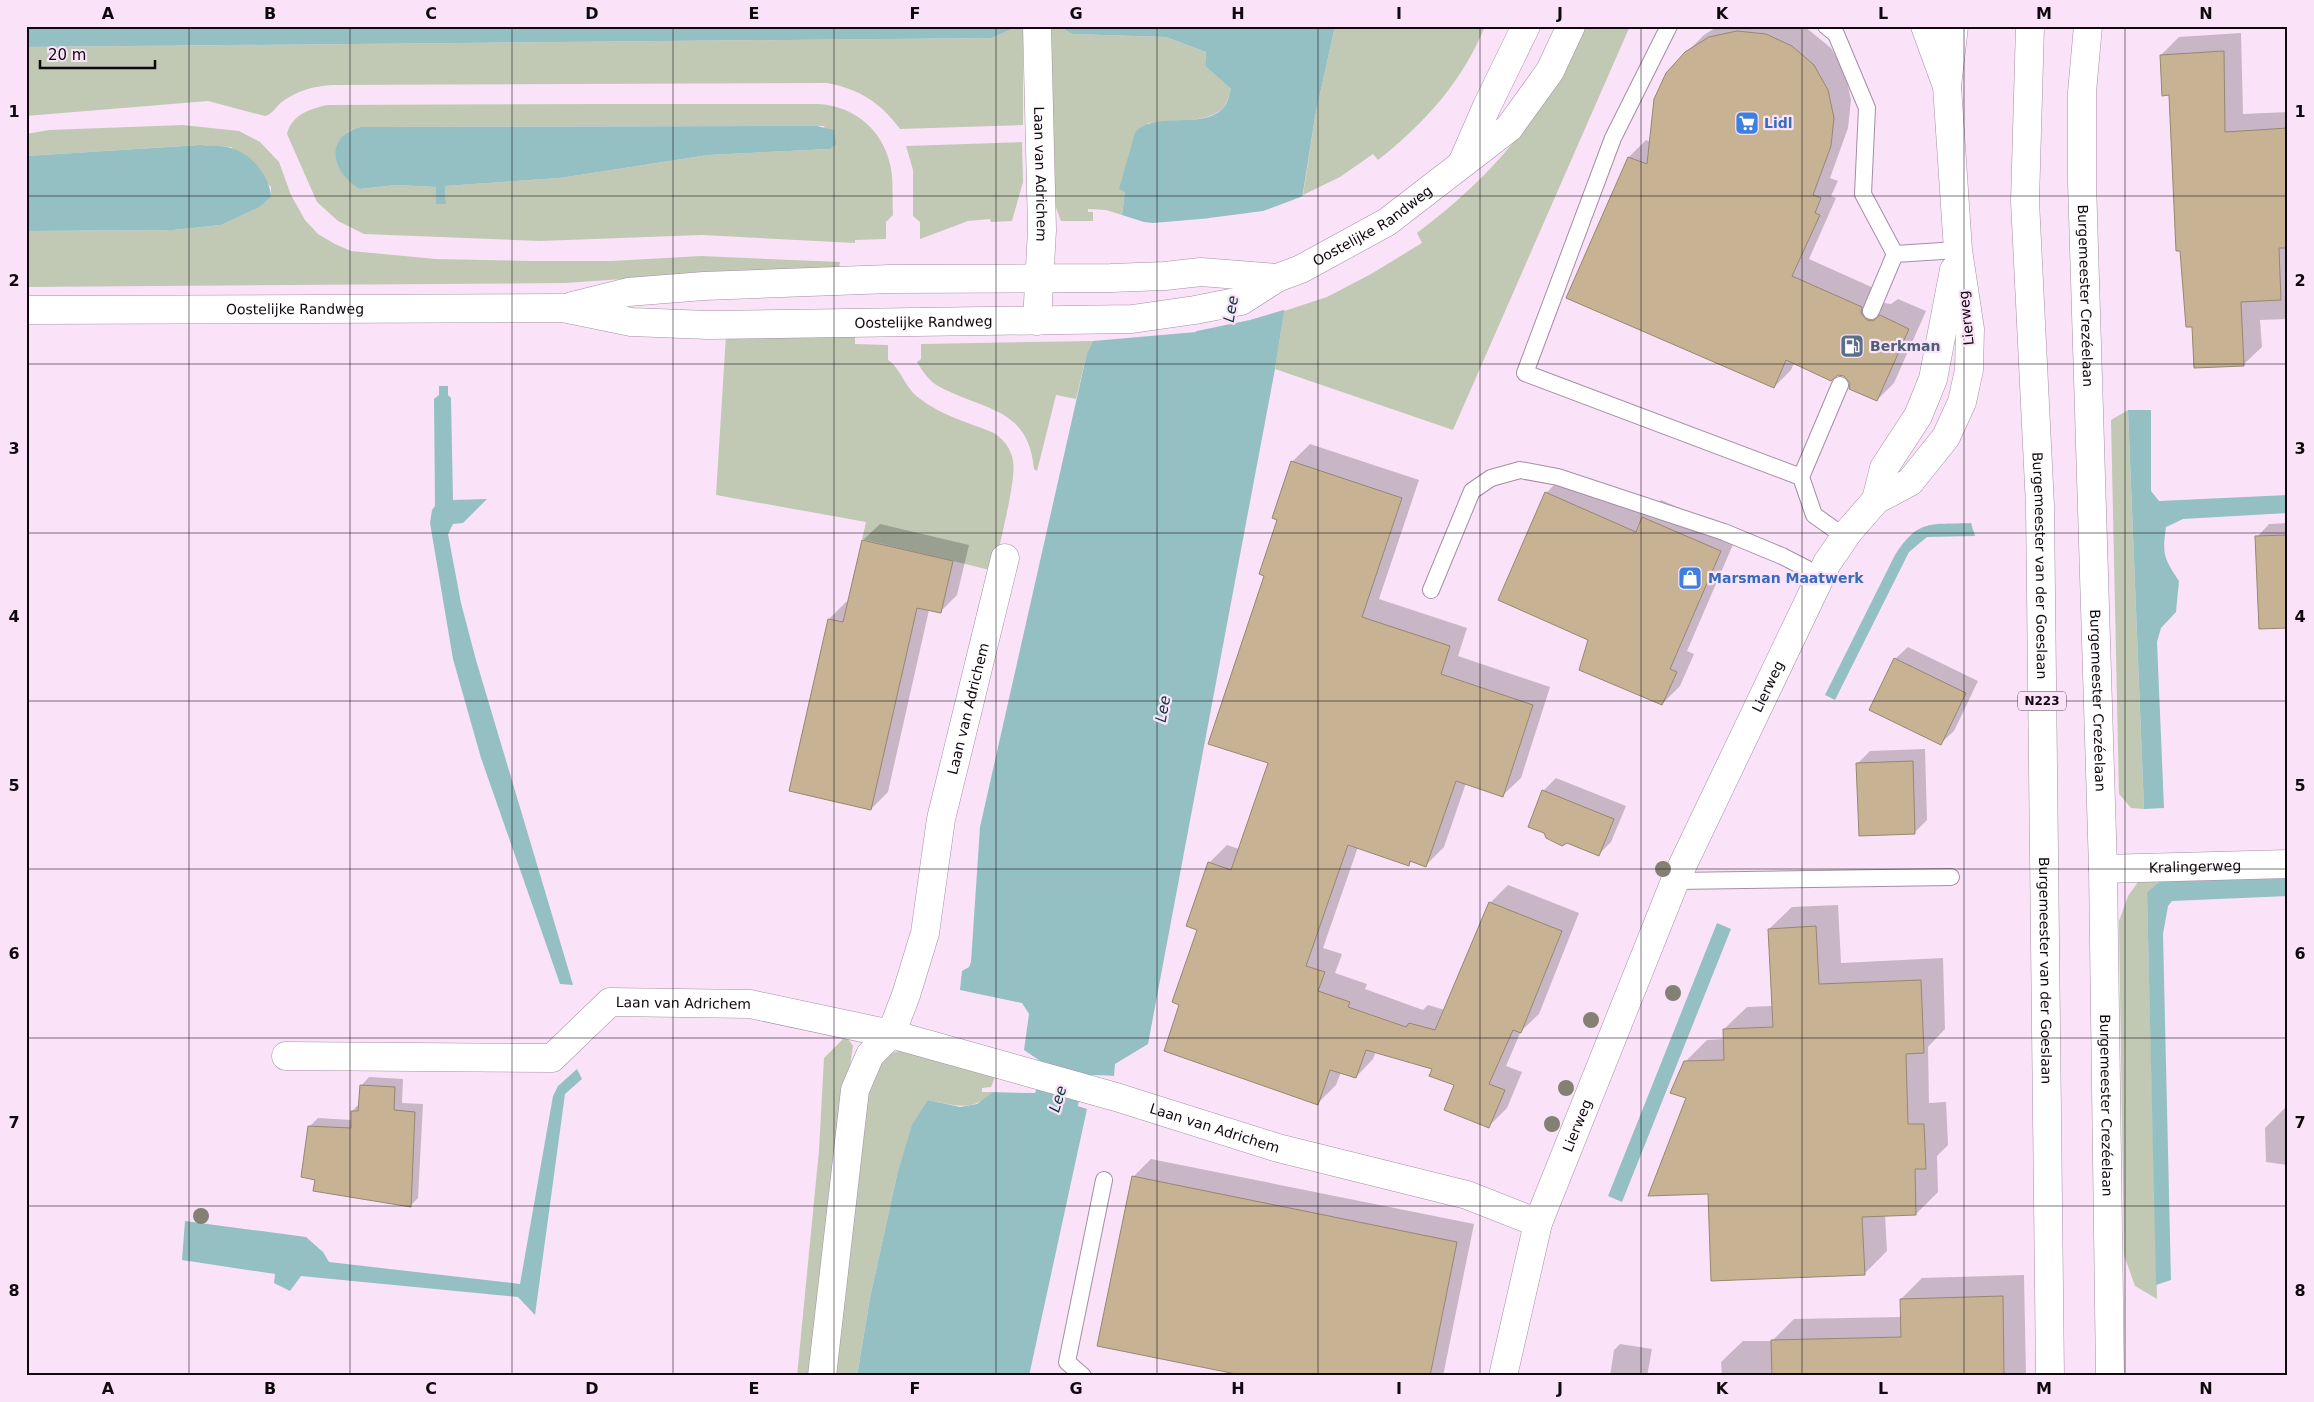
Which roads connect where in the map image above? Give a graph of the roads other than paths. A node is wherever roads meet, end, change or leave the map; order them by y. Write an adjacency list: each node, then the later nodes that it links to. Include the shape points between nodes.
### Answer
1 (1526, 26): 11 (street, Oostelijke Randweg)
2 (1571, 26): 11 (street, Oostelijke Randweg, via 1550,71 1509,128)
3 (1669, 26): 21 (lane, via 1613,138 1525,373)
4 (1826, 26): 13 (lane, via 1836,34 1867,108 1863,194)
5 (1925, 26): 10 (street, Lierweg)
6 (1954, 26): 10 (street, Lierweg)
7 (2030, 26): 37 (street, Burgemeester van der Goeslaan / N223, via 2025,201 2040,506)
8 (2088, 26): 27 (street, Burgemeester Crezéelaan, via 2082,92 2082,182)
9 (1037, 34): 15 (street, Laan van Adrichem, via 1042,230)
10 (1947, 86): 12 (street, Lierweg)
11 (1462, 164): 14 (street, Oostelijke Randweg, via 1388,222)
12 (1958, 250): 13 (lane); 22 (street, Lierweg, via 1970,329 1969,370 1962,402 1946,437 1910,482 1876,500)
13 (1895, 254): 18 (lane)
14 (1289, 273): 15 (street, Oostelijke Randweg, via 1201,272 1156,277); 19 (street, Oostelijke Randweg, via 1241,301 1195,310 1132,319)
15 (1038, 279): 16 (street, Oostelijke Randweg, via 890,279 704,286 637,292); 19 (street, Laan van Adrichem)
16 (563, 308): 17 (street, Oostelijke Randweg); 19 (street, Oostelijke Randweg, via 631,322 698,325)
17 (26, 310)
18 (1871, 311)
19 (1037, 321)
20 (1840, 385): 21 (lane)
21 (1801, 477): 22 (lane, via 1814,515)
22 (1845, 537): 24 (street, Lierweg)
23 (1005, 558): 30 (street, Laan van Adrichem, via 941,819 925,933)
24 (1821, 576): 25 (lane, via 1724,532 1558,477 1520,470 1491,478 1472,491); 29 (street, Lierweg)
25 (1431, 590)
26 (2288, 864): 27 (street, Kralingerweg)
27 (2103, 869): 38 (street, Burgemeester Crezéelaan)
28 (1952, 877): 29 (lane)
29 (1675, 881): 33 (street, Lierweg)
30 (891, 1034): 31 (street, Laan van Adrichem, via 750,1004 610,1002 552,1058); 33 (street, Laan van Adrichem, via 1116,1097 1278,1148 1467,1195); 34 (street, Laan van Adrichem, via 870,1055 855,1090)
31 (286, 1056)
32 (1104, 1180): 35 (lane, via 1067,1362)
33 (1538, 1223): 36 (street, Lierweg)
34 (822, 1376)
35 (1083, 1376)
36 (1503, 1376)
37 (2050, 1376)
38 (2110, 1376)

